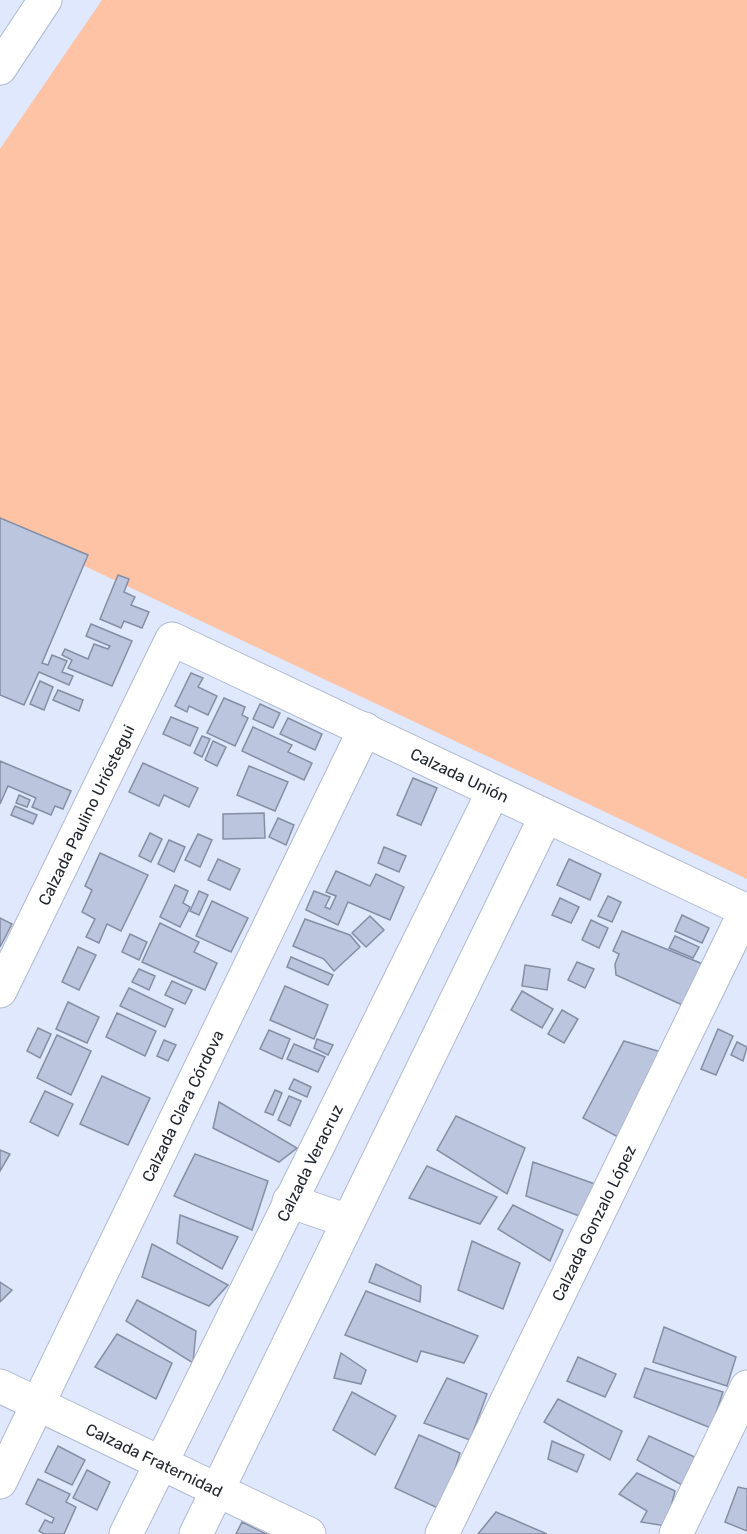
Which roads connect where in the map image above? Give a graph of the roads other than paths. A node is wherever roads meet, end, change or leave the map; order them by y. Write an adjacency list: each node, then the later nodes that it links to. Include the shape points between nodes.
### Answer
1 (45, 0): 2 (street)
2 (0, 68)
3 (172, 639): 4 (street, Calzada Unión); 8 (street, Calzada Paulino Urióstegui)
4 (365, 729): 5 (street, Calzada Unión); 13 (street, Calzada Clara Córdova)
5 (492, 792): 6 (street, Calzada Unión); 9 (street, Calzada Veracruz)
6 (546, 816): 7 (street, Calzada Unión); 10 (street)
7 (746, 911): 20 (street, Calzada Gonzalo López)
8 (0, 991)
9 (289, 1201): 10 (street); 14 (street, Calzada Veracruz)
10 (348, 1221): 16 (street)
11 (0, 1386): 13 (street, Calzada Fraternidad)
12 (747, 1387): 21 (street)
13 (38, 1404): 14 (street, Calzada Fraternidad); 15 (street, Calzada Clara Córdova)
14 (159, 1464): 16 (street, Calzada Fraternidad); 17 (street, Calzada Veracruz)
15 (0, 1482)
16 (216, 1491): 18 (street); 19 (street, Calzada Fraternidad)
17 (126, 1534)
18 (196, 1534)
19 (309, 1534)
20 (442, 1534)
21 (676, 1534)

